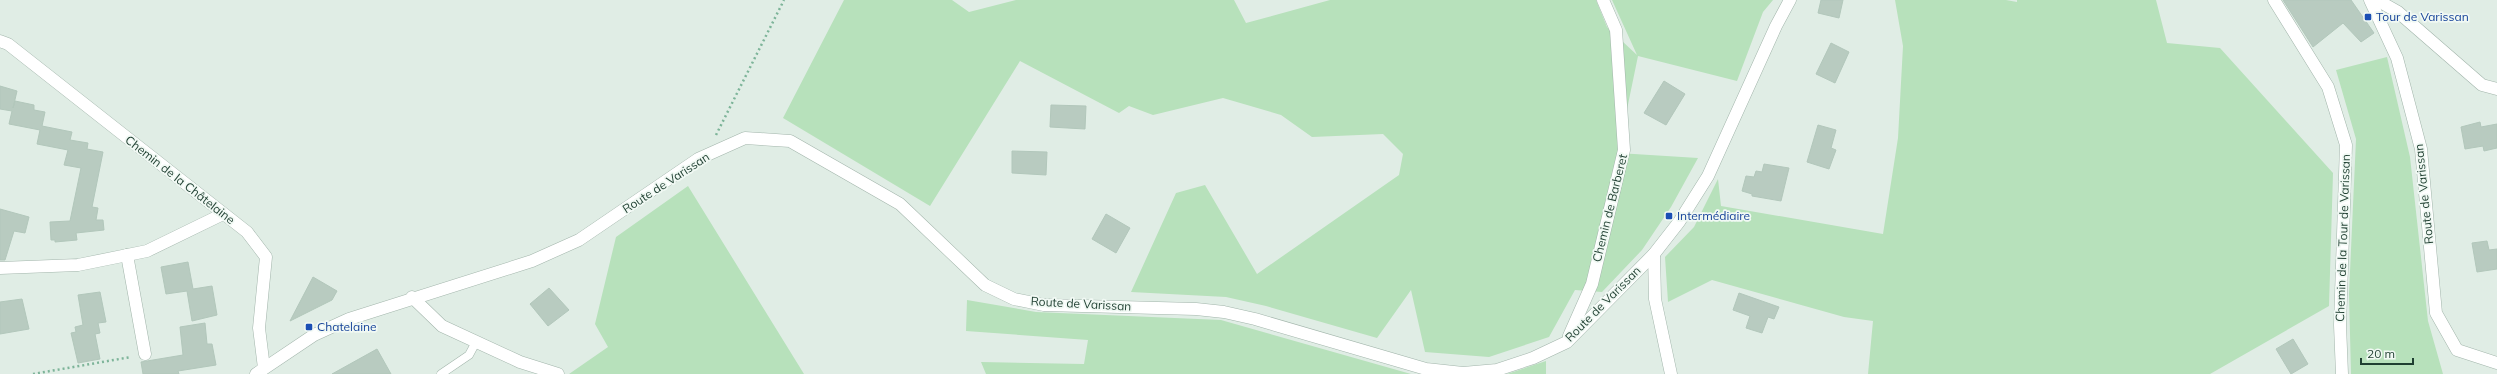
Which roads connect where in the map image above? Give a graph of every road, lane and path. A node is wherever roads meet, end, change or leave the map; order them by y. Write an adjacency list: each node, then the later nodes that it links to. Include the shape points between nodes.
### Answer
1 (784, 0): 9 (path)
2 (1603, 0): 16 (street, Chemin de Barberet, via 1616,30 1624,150 1592,284)
3 (1790, 0): 11 (street, Route de Varissan, via 1708,176 1679,222)
4 (2274, 0): 24 (street, Chemin de la Tour de Varissan, via 2328,87 2346,145 2340,325)
5 (2370, 0): 18 (street, Route de Varissan, via 2397,58 2421,149 2436,313 2457,350)
6 (2377, 0): 8 (street, via 2398,12 2482,85)
7 (0, 41): 10 (street, Chemin de la Châtelaine, via 8,44)
8 (2497, 89)
9 (706, 156): 14 (street, Route de Varissan, via 579,240 532,261); 16 (street, Route de Varissan, via 745,138 790,141 900,204 985,285 1014,299 1044,305 1224,312 1426,369 1463,373 1497,370 1532,358)
10 (223, 214): 12 (street, via 147,251); 19 (street, Chemin de la Châtelaine, via 247,232 266,257 258,328)
11 (1654, 254): 16 (street, Route de Varissan); 23 (street, via 1655,299)
12 (127, 255): 13 (street, via 78,265); 17 (street)
13 (0, 268)
14 (412, 297): 15 (street, via 442,326); 19 (street, Route de Varissan, via 348,319 314,335)
15 (476, 342): 21 (lane, via 470,355); 22 (street, via 520,362)
16 (1566, 342)
17 (145, 354): 20 (path)
18 (2497, 363)
19 (260, 371)
20 (33, 374)
21 (441, 374)
22 (558, 374)
23 (1671, 374)
24 (2342, 374)

